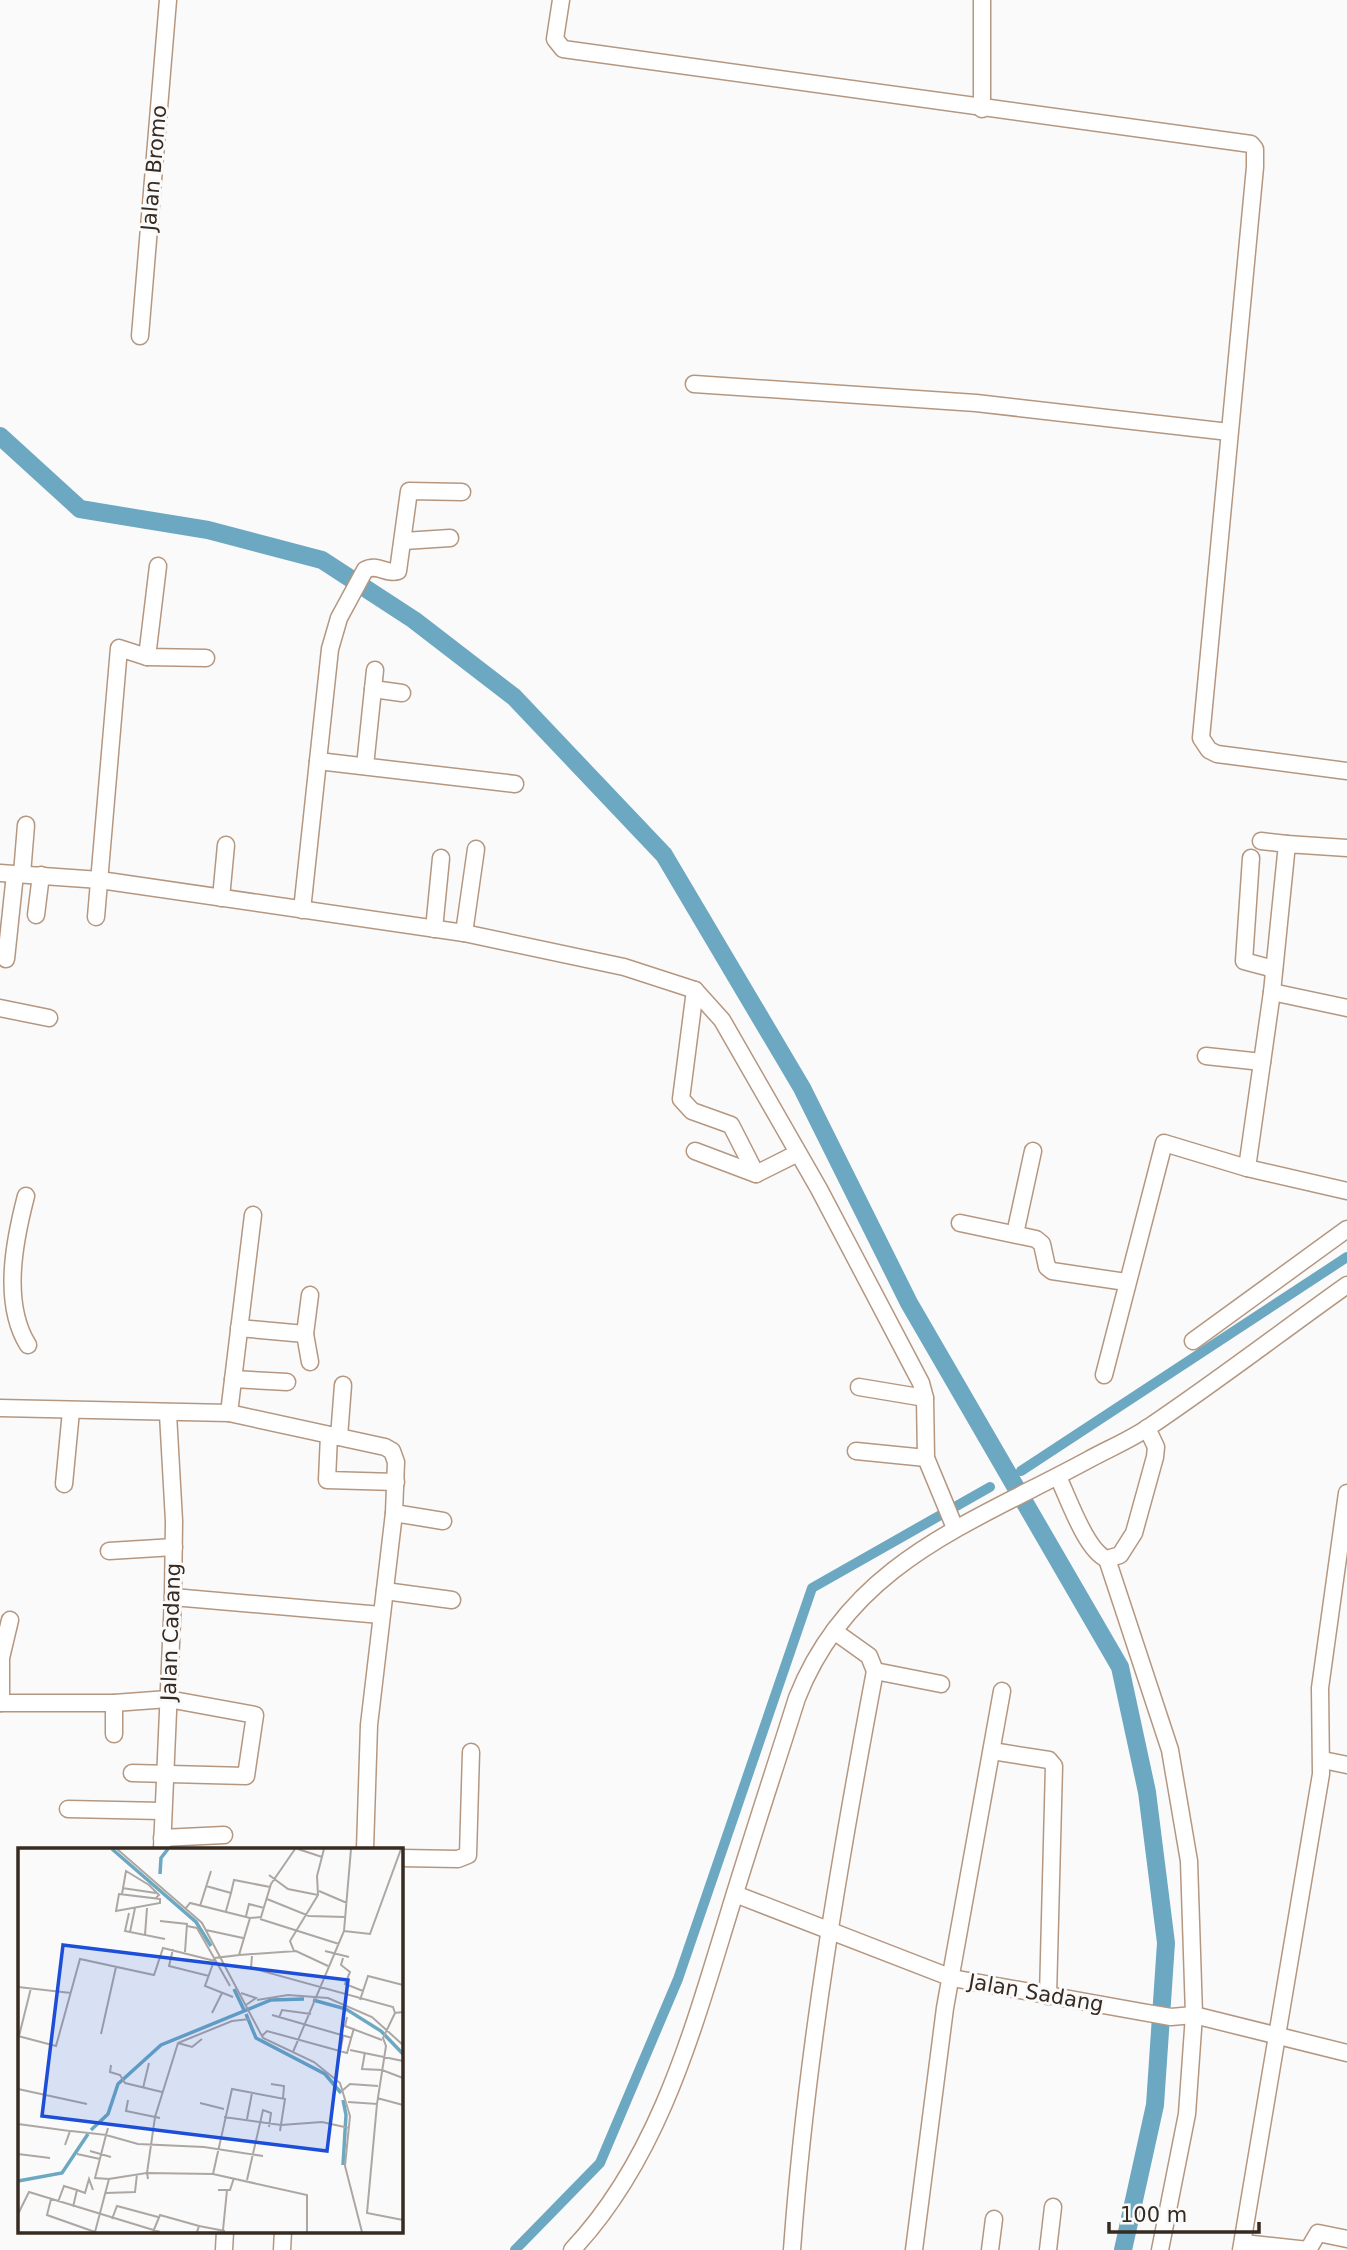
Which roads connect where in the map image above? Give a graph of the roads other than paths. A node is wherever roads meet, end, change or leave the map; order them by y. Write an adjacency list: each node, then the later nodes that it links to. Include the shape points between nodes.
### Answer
1 (168, 0): 5 (street, Jalan Bromo)
2 (561, 0): 4 (street, via 555,39 563,49)
3 (982, 0): 4 (street)
4 (982, 109): 7 (street, via 1251,144 1255,149)
5 (140, 336)
6 (694, 384): 7 (street, via 976,403)
7 (1229, 432): 19 (street, via 1201,738 1217,754)
8 (462, 492): 10 (street, via 409,491)
9 (450, 538): 10 (street)
10 (404, 541): 17 (street, via 397,572 368,568 340,618 330,649)
11 (158, 566): 12 (street)
12 (146, 657): 13 (street); 31 (street, via 121,647 117,652)
13 (206, 658)
14 (375, 670): 15 (street)
15 (373, 689): 16 (street); 18 (street)
16 (402, 693)
17 (318, 761): 18 (street); 33 (street)
18 (365, 766): 20 (street)
19 (1347, 771)
20 (516, 784)
21 (26, 825): 29 (street)
22 (1261, 841): 23 (street)
23 (1287, 844): 25 (street); 39 (street)
24 (226, 845): 32 (street)
25 (1347, 848)
26 (475, 849): 37 (street)
27 (440, 858): 36 (street)
28 (1251, 858): 39 (street, via 1244,961)
29 (12, 874): 30 (street); 38 (street)
30 (41, 875): 31 (street); 34 (street)
31 (100, 880): 32 (street); 35 (street)
32 (221, 898): 33 (street)
33 (302, 909): 36 (street)
34 (36, 915)
35 (96, 917)
36 (434, 929): 37 (street)
37 (464, 933): 40 (street, via 624,967)
38 (6, 959)
39 (1274, 969): 41 (street)
40 (695, 990): 49 (street, via 722,1020); 51 (street, via 681,1099 692,1111 731,1125)
41 (1272, 992): 43 (street); 46 (street)
42 (0, 1008): 44 (street)
43 (1347, 1008)
44 (49, 1018)
45 (1206, 1056): 46 (street)
46 (1262, 1062): 50 (street)
47 (695, 1151): 51 (street)
48 (1032, 1152): 57 (street)
49 (798, 1153): 51 (street); 72 (street)
50 (1247, 1168): 52 (street); 58 (street, via 1164,1143)
51 (756, 1174)
52 (1347, 1191)
53 (26, 1196): 60 (street)
54 (253, 1215): 62 (street)
55 (960, 1223): 57 (street)
56 (1347, 1229): 64 (street)
57 (1015, 1234): 58 (street, via 1042,1244 1052,1272)
58 (1126, 1282): 67 (street)
59 (1347, 1285): 78 (street)
60 (6, 1291): 65 (street)
61 (310, 1294): 63 (street)
62 (239, 1328): 63 (street); 68 (street)
63 (305, 1334): 66 (street)
64 (1193, 1341)
65 (28, 1345)
66 (310, 1362)
67 (1104, 1375)
68 (233, 1379): 69 (street); 75 (street)
69 (288, 1382)
70 (343, 1385): 77 (street)
71 (859, 1387): 72 (street)
72 (925, 1398): 80 (street)
73 (0, 1408): 74 (street)
74 (71, 1411): 76 (street); 83 (street)
75 (229, 1413): 76 (street); 77 (street)
76 (168, 1414): 88 (street, Jalan Cadang)
77 (334, 1436): 82 (street, via 388,1448 396,1462); 82 (street, via 327,1480)
78 (1152, 1437): 81 (street); 90 (street, via 1134,1534 1120,1555)
79 (856, 1451): 80 (street)
80 (926, 1458): 87 (street)
81 (1058, 1477): 87 (street); 90 (street, via 1085,1533)
82 (396, 1482): 85 (street)
83 (64, 1484)
84 (1347, 1493): 106 (street, via 1320,1688)
85 (394, 1513): 86 (street); 91 (street)
86 (443, 1521)
87 (953, 1524): 96 (street, via 883,1577)
88 (174, 1547): 89 (street); 92 (street, Jalan Cadang)
89 (109, 1551)
90 (1107, 1559): 120 (street, via 1175,1769 1189,1861)
91 (385, 1591): 93 (street); 94 (street)
92 (173, 1597): 94 (street); 100 (street, Jalan Cadang)
93 (452, 1600)
94 (381, 1615): 114 (street, via 369,1725)
95 (10, 1620): 101 (street, via 1,1658)
96 (834, 1631): 97 (street, via 869,1656); 116 (street, via 821,1646 797,1698)
97 (875, 1671): 98 (street); 117 (street)
98 (941, 1684)
99 (1002, 1691): 104 (street)
100 (168, 1699): 102 (street); 109 (street, Jalan Cadang); 109 (street, via 252,1713 256,1718 246,1776)
101 (0, 1703): 102 (street)
102 (114, 1703): 103 (street)
103 (114, 1734)
104 (992, 1751): 118 (street); 119 (street, via 1049,1760 1054,1766)
105 (471, 1752): 115 (street, via 468,1855)
106 (1323, 1760): 107 (street); 121 (street)
107 (1347, 1765)
108 (132, 1773): 109 (street)
109 (166, 1774): 111 (street, Jalan Cadang)
110 (68, 1808): 111 (street)
111 (162, 1811): 113 (street, Jalan Cadang)
112 (224, 1835): 113 (street)
113 (162, 1844)
114 (365, 1848)
115 (402, 1858)
116 (735, 1894): 117 (street, Jalan Sadang); 131 (street, via 682,2061 633,2167)
117 (829, 1931): 118 (street, Jalan Sadang); 132 (street, via 800,2134)
118 (951, 1978): 119 (street, Jalan Sadang); 133 (street)
119 (1048, 1996): 120 (street, Jalan Sadang, via 1171,2017)
120 (1195, 2015): 121 (street, Jalan Sadang); 136 (street, via 1188,2114)
121 (1278, 2038): 122 (street, Jalan Sadang); 128 (street)
122 (1347, 2053)
123 (1054, 2207): 135 (street)
124 (994, 2219): 134 (street)
125 (225, 2232): 129 (street)
126 (283, 2232): 130 (street)
127 (1347, 2239): 137 (street, via 1318,2233)
128 (1242, 2246): 137 (street)
129 (224, 2250)
130 (282, 2250)
131 (572, 2250)
132 (792, 2250)
133 (914, 2250)
134 (990, 2250)
135 (1048, 2250)
136 (1160, 2250)
137 (1308, 2250)

